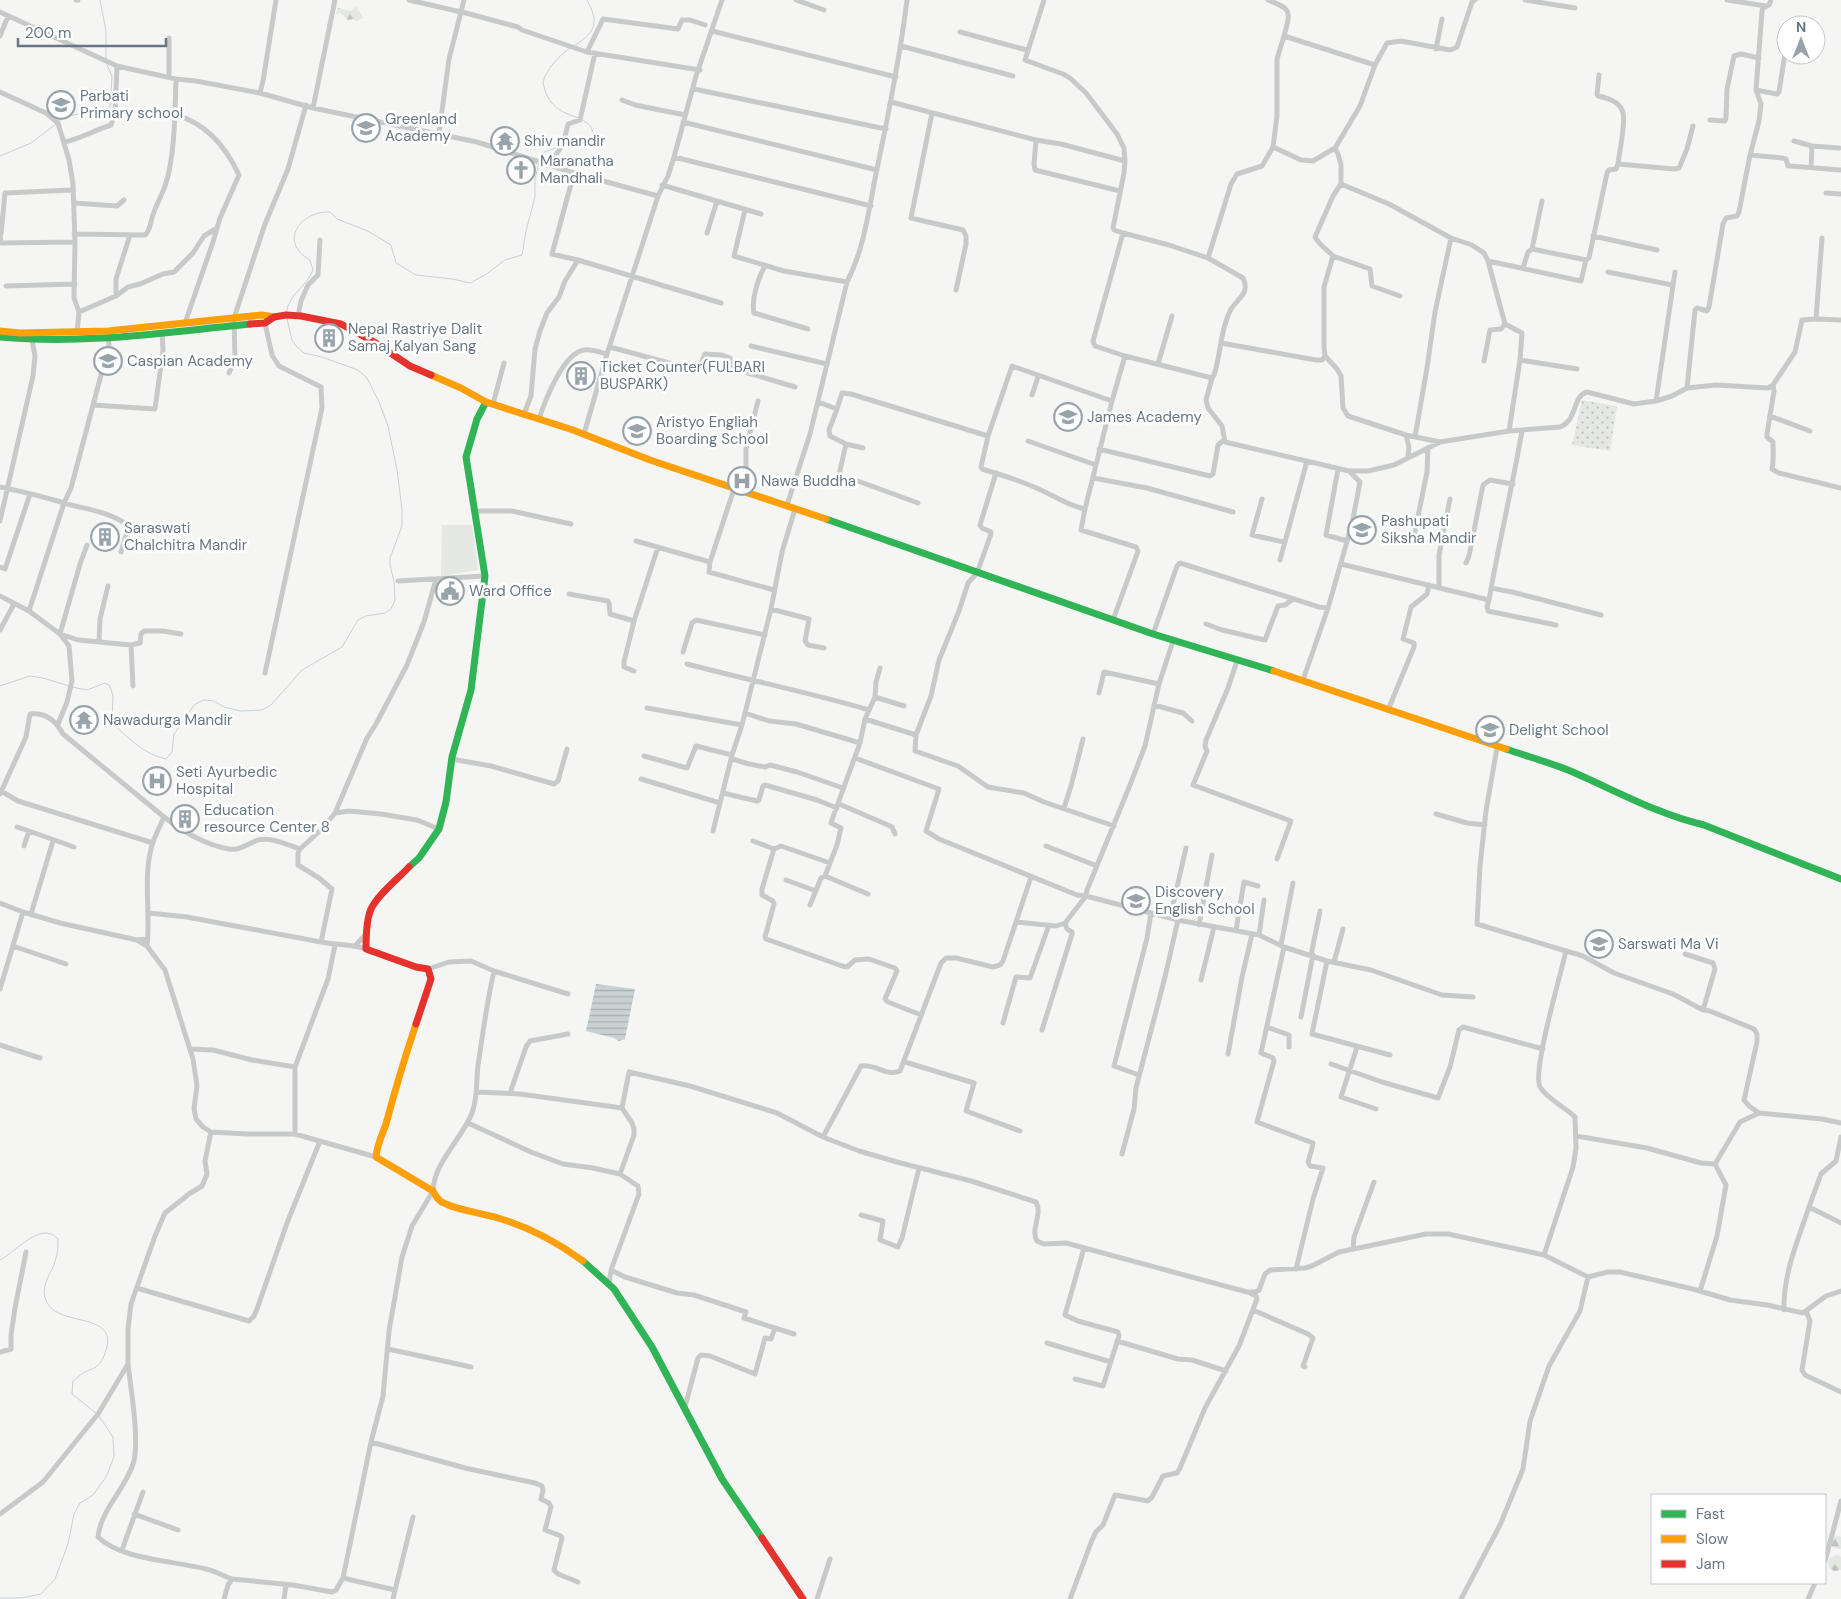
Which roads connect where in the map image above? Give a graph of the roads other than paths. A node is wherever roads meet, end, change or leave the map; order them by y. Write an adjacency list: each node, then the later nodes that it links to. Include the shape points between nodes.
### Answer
1 (276, 0): 45 (street)
2 (335, 0): 49 (street)
3 (409, 0): 18 (street)
4 (464, 0): 18 (street)
5 (722, 0): 22 (street)
6 (796, 0): 16 (street)
7 (907, 0): 27 (street)
8 (1044, 0): 29 (street)
9 (1268, 0): 25 (street, via 1288,10 1290,16)
10 (1475, 0): 28 (street, via 1457,46 1450,50)
11 (1525, 0): 15 (street)
12 (1727, 0): 14 (street)
13 (1771, 0): 14 (street)
14 (1766, 6): 32 (street, via 1762,11)
15 (1575, 8)
16 (824, 10)
17 (0, 12): 19 (street)
18 (461, 12): 30 (street, via 518,27); 57 (street, via 449,59)
19 (8, 16): 24 (street); 35 (street)
20 (1442, 19): 28 (street)
21 (705, 26): 30 (street, via 690,20 682,20 678,29 603,19)
22 (712, 31): 36 (street); 40 (street)
23 (960, 32): 29 (street)
24 (0, 36)
25 (1284, 36): 33 (street); 62 (street, via 1277,59)
26 (168, 38): 38 (street)
27 (901, 46): 39 (street); 40 (street)
28 (1436, 49): 33 (street, via 1401,42 1387,43)
29 (1027, 50): 67 (street, via 1026,62 1063,74 1086,93 1117,134 1124,148)
30 (587, 52): 31 (street)
31 (595, 53): 36 (street); 68 (street, via 580,120 568,124 564,144)
32 (1759, 58): 43 (street); 53 (street, via 1741,54 1734,56 1725,121)
33 (1375, 65): 63 (street, via 1360,106)
34 (1783, 65): 43 (street, via 1778,94)
35 (117, 66): 38 (street); 60 (street, via 115,112 111,126)
36 (700, 70): 42 (street)
37 (1599, 75): 69 (street, via 1598,96 1611,100 1624,114)
38 (169, 76): 41 (street)
39 (1012, 76)
40 (896, 77): 47 (street)
41 (176, 79): 45 (street); 51 (street)
42 (694, 89): 52 (street); 56 (street)
43 (1756, 90): 65 (street, via 1761,104)
44 (0, 92): 60 (street, via 46,113 58,123)
45 (260, 93): 48 (street)
46 (622, 100): 52 (street)
47 (891, 102): 50 (street); 56 (street)
48 (306, 105): 49 (street); 125 (street, via 288,169 265,224)
49 (313, 108): 57 (street)
50 (932, 114): 58 (street); 115 (street, via 911,218 963,230 966,244)
51 (175, 115): 88 (street, via 207,130 240,175); 93 (street, via 165,186 148,233)
52 (685, 115): 54 (street)
53 (1710, 120)
54 (683, 122): 66 (street); 71 (street)
55 (1693, 126): 69 (street, via 1679,168)
56 (886, 129): 71 (street)
57 (439, 133): 68 (street)
58 (1036, 140): 67 (street); 77 (street, via 1035,170)
59 (1794, 141): 61 (street)
60 (64, 142): 76 (street)
61 (1812, 146): 64 (street); 70 (street)
62 (1273, 147): 63 (street, via 1301,160 1313,161); 102 (street, via 1262,166 1237,174 1231,184)
63 (1335, 148): 74 (street, via 1341,165)
64 (1839, 148)
65 (1750, 156): 70 (street, via 1782,158 1786,159 1788,166); 153 (street, via 1738,216 1726,218 1723,224 1709,307 1707,311 1695,310)
66 (674, 157): 75 (street); 85 (street)
67 (1125, 160): 77 (street)
68 (547, 164): 73 (street)
69 (1618, 164): 94 (street, via 1616,169 1607,173)
70 (1811, 168): 72 (street)
71 (877, 170): 85 (street)
72 (1841, 170)
73 (574, 173): 80 (street); 103 (street, via 552,254)
74 (1341, 184): 95 (street, via 1389,204); 101 (street, via 1315,236)
75 (662, 185): 80 (street); 82 (street)
76 (72, 190): 84 (street); 91 (street, via 5,193)
77 (1120, 191): 90 (street, via 1112,228)
78 (1826, 193): 79 (street)
79 (1841, 194)
80 (658, 196): 110 (street)
81 (124, 200): 84 (street, via 117,206)
82 (717, 201): 86 (street); 89 (street)
83 (1542, 201): 99 (street)
84 (74, 203): 92 (street)
85 (871, 206): 111 (street)
86 (746, 210): 87 (street); 106 (street, via 734,256)
87 (761, 214)
88 (217, 228): 116 (street, via 204,236 174,272 128,287); 126 (street)
89 (707, 233)
90 (1123, 233): 102 (street); 140 (street, via 1093,341 1095,346)
91 (0, 234): 98 (street, via 1,243)
92 (74, 234): 93 (street); 98 (street)
93 (130, 235): 116 (street, via 116,279)
94 (1593, 236): 100 (street); 104 (street)
95 (1451, 238): 105 (street, via 1472,245 1484,253); 171 (street, via 1435,312)
96 (1822, 238): 123 (street)
97 (320, 240): 120 (street, via 318,275 308,285)
98 (75, 242): 112 (street)
99 (1532, 249): 104 (street); 107 (street)
100 (1657, 250)
101 (1333, 256): 117 (street, via 1370,269 1372,286); 141 (street, via 1324,287)
102 (1208, 258): 136 (street, via 1243,278 1246,283 1242,298 1231,308)
103 (578, 260): 110 (street); 162 (street, via 540,331 531,396)
104 (1586, 260): 107 (street, via 1581,281)
105 (1488, 261): 107 (street); 128 (street)
106 (766, 266): 111 (street); 129 (street, via 761,273 752,308 754,313)
107 (1523, 268)
108 (1608, 272): 113 (street)
109 (1675, 272): 113 (street)
110 (632, 276): 118 (street); 137 (street)
111 (848, 282): 145 (street)
112 (75, 284): 114 (street); 119 (street, via 74,298)
113 (1672, 285): 157 (street)
114 (6, 286)
115 (956, 290)
116 (116, 296): 119 (street)
117 (1400, 296)
118 (721, 303)
119 (79, 312): 131 (street)
120 (298, 316): 122 (main road); 159 (main road, via 341,324 410,366)
121 (1172, 316): 146 (street)
122 (274, 317): 125 (main road, via 268,315); 127 (main road)
123 (1816, 318): 124 (street); 151 (street, via 1802,320 1794,352)
124 (1841, 320)
125 (234, 322): 126 (main road); 127 (main road); 132 (main road); 148 (street, via 235,360)
126 (185, 323): 133 (main road)
127 (264, 323): 253 (street, via 272,355 279,366 321,387 322,408)
128 (1505, 324): 142 (street, via 1522,333); 143 (street, via 1500,329 1490,330)
129 (808, 329)
130 (0, 331): 131 (main road)
131 (77, 332): 133 (main road)
132 (162, 332): 133 (main road); 160 (street, via 163,350 155,409)
133 (108, 334): 135 (main road); 160 (street, via 109,345)
134 (0, 337): 135 (main road)
135 (32, 340): 191 (street, via 35,356 33,376)
136 (1220, 343): 141 (street, via 1316,360); 150 (street, via 1220,355)
137 (610, 346): 139 (street); 152 (street, via 698,370 705,354 722,355 730,358 731,367 735,369)
138 (751, 346): 145 (street)
139 (607, 354): 164 (street, via 584,350 574,354 552,387); 168 (street)
140 (1125, 356): 146 (street); 156 (street)
141 (1325, 356): 169 (street, via 1341,376 1343,408 1348,416)
142 (1520, 360): 147 (street); 166 (street)
143 (1484, 361)
144 (504, 363): 159 (street)
145 (826, 364): 158 (street)
146 (1158, 364): 150 (street)
147 (1577, 369)
148 (229, 374)
149 (1038, 376): 154 (street); 156 (street); 170 (street, via 1012,366)
150 (1212, 378): 172 (street, via 1206,400 1222,426)
151 (1773, 385): 153 (street, via 1768,388 1716,385); 163 (street)
152 (795, 387)
153 (1687, 388): 157 (street)
154 (1032, 395)
155 (758, 401): 192 (street, via 746,449 746,470)
156 (1112, 401): 178 (street)
157 (1656, 401): 167 (street, via 1634,404 1587,392 1580,397 1566,425)
158 (818, 402): 161 (street); 198 (street)
159 (490, 404): 162 (main road); 201 (main road, via 477,418 466,457)
160 (93, 405): 196 (street)
161 (837, 408): 170 (street, via 842,393 851,394); 175 (street, via 830,436)
162 (524, 414): 164 (main road)
163 (1770, 416): 165 (street); 190 (street, via 1767,437 1773,442 1772,469)
164 (539, 419): 168 (main road)
165 (1810, 430)
166 (1509, 431): 167 (street); 174 (street)
167 (1522, 431): 188 (street)
168 (584, 434): 192 (main road)
169 (1406, 435): 171 (street); 179 (street)
170 (988, 436): 185 (street, via 981,467)
171 (1415, 437): 174 (street)
172 (1224, 440): 178 (street, via 1218,445 1210,476); 180 (street)
173 (1028, 442): 181 (street)
174 (1440, 442): 177 (street)
175 (846, 444): 176 (street); 197 (street, via 838,475)
176 (863, 448)
177 (1428, 448): 179 (street); 207 (street, via 1428,472)
178 (1099, 449): 181 (street)
179 (1408, 457): 184 (street)
180 (1307, 461): 182 (street); 208 (street)
181 (1096, 465): 186 (street)
182 (1338, 469): 183 (street); 206 (street, via 1326,535)
183 (1349, 470): 184 (street); 187 (street)
184 (1368, 471): 187 (street)
185 (996, 473): 200 (street, via 1050,494 1068,506); 217 (street, via 980,525 991,534)
186 (1093, 478): 200 (street); 202 (street, via 1147,488)
187 (1360, 482): 206 (street)
188 (1513, 484): 214 (street, via 1490,480 1483,485); 224 (street)
189 (0, 487): 191 (street)
190 (1841, 488)
191 (7, 489): 193 (street); 203 (street)
192 (737, 490): 198 (main road); 213 (street)
193 (30, 494): 196 (street); 216 (street, via 5,569)
194 (1262, 499): 208 (street, via 1252,535)
195 (1450, 499): 223 (street, via 1439,555)
196 (64, 503): 211 (street, via 110,515 129,526); 233 (street)
197 (918, 503)
198 (787, 505): 199 (main road)
199 (795, 508): 217 (main road); 225 (street)
200 (1085, 510): 235 (street, via 1081,530 1136,546 1138,551)
201 (475, 511): 204 (street, via 512,511); 218 (main road)
202 (1233, 512)
203 (0, 521)
204 (571, 524)
205 (636, 541): 210 (street)
206 (1347, 541): 215 (street)
207 (1413, 541)
208 (1284, 542): 212 (street)
209 (87, 545): 240 (street)
210 (658, 548): 213 (street); 236 (street)
211 (121, 552)
212 (1280, 560)
213 (710, 562): 225 (street, via 709,572)
214 (1466, 563)
215 (1341, 564): 221 (street); 231 (street)
216 (0, 567)
217 (977, 573): 235 (main road); 270 (street, via 968,583 939,660 931,696)
218 (485, 576): 219 (street); 276 (main road, via 474,679)
219 (436, 579): 220 (street); 286 (street, via 407,665 367,738)
220 (398, 581)
221 (1429, 585): 223 (street); 264 (street, via 1427,594 1411,607 1403,639 1414,643 1414,647)
222 (108, 586): 245 (street, via 100,619)
223 (1439, 588): 229 (street)
224 (1491, 588): 229 (street); 234 (street)
225 (774, 590): 232 (street)
226 (569, 594): 236 (street, via 608,601 610,614)
227 (0, 596): 230 (street)
228 (1293, 599): 231 (street); 237 (street, via 1278,606 1264,640); 242 (street, via 1180,563)
229 (1489, 600): 238 (street, via 1488,611)
230 (14, 604): 233 (street); 239 (street)
231 (1328, 608): 254 (street)
232 (771, 609): 243 (street); 247 (street, via 809,619 808,645)
233 (28, 611): 240 (street)
234 (1601, 615)
235 (1113, 620): 242 (main road)
236 (634, 621): 252 (street, via 623,666)
237 (1206, 624)
238 (1556, 625)
239 (0, 630)
240 (60, 634): 245 (street); 268 (street, via 69,646 72,681)
241 (181, 634): 246 (street, via 144,631 140,643)
242 (1154, 634): 244 (main road)
243 (764, 635): 248 (street, via 696,620); 255 (street)
244 (1173, 641): 249 (main road); 256 (street)
245 (99, 642): 246 (street)
246 (131, 645): 257 (street)
247 (824, 648)
248 (683, 652)
249 (1237, 661): 254 (main road); 306 (street, via 1206,740 1207,751 1193,785 1291,821)
250 (687, 664): 255 (street)
251 (880, 668): 259 (street)
252 (634, 671)
253 (265, 673)
254 (1303, 680): 264 (main road)
255 (753, 681): 263 (street); 265 (street)
256 (1159, 684): 258 (street, via 1104,672); 261 (street)
257 (133, 686)
258 (1099, 692)
259 (875, 697): 260 (street); 263 (street)
260 (904, 706)
261 (1154, 706): 267 (street, via 1183,712); 290 (street, via 1145,746)
262 (647, 708): 269 (street)
263 (869, 710): 266 (street)
264 (1388, 710): 273 (main road)
265 (745, 713): 269 (street); 272 (street)
266 (865, 719): 270 (street); 272 (street)
267 (1192, 721)
268 (58, 724): 281 (street, via 46,716 30,714 26,737); 288 (street, via 63,734)
269 (742, 724): 277 (street)
270 (916, 735): 285 (street, via 915,751 919,754 958,766 988,787 1024,793)
271 (1083, 739): 285 (street)
272 (860, 743): 278 (street)
273 (1497, 748): 289 (street); 311 (main road, via 1567,770 1687,821)
274 (567, 749): 276 (street, via 558,781 554,784)
275 (644, 756): 277 (street, via 687,768 696,746)
276 (452, 757): 292 (main road)
277 (732, 757): 280 (street, via 764,767 798,772); 282 (street)
278 (855, 758): 280 (street); 310 (street, via 939,789 926,827 929,834)
279 (641, 779): 283 (street)
280 (843, 788): 284 (street)
281 (0, 792): 298 (street, via 18,801)
282 (724, 793): 283 (street); 284 (street, via 757,801 765,785)
283 (720, 803): 294 (street)
284 (838, 806): 295 (street, via 888,824); 307 (street, via 831,823 841,828)
285 (1064, 808): 290 (street)
286 (335, 813): 292 (street, via 381,814 417,820); 303 (street)
287 (1436, 814): 289 (street)
288 (164, 817): 298 (street); 303 (street, via 188,834 230,849 259,840 272,840)
289 (1485, 825): 347 (street, via 1477,924)
290 (1114, 826): 308 (street)
291 (17, 827): 293 (street)
292 (439, 829): 335 (main road, via 419,858 371,909)
293 (29, 831): 296 (street); 299 (street)
294 (713, 831)
295 (895, 834)
296 (53, 841): 301 (street); 324 (street)
297 (753, 841): 304 (street)
298 (153, 843): 325 (street, via 147,880)
299 (24, 846)
300 (1046, 846): 308 (street)
301 (74, 847)
302 (1186, 848): 326 (street)
303 (300, 849): 340 (street, via 298,865 332,889)
304 (774, 849): 307 (street, via 781,846); 360 (street, via 762,889 762,895 774,904 766,940 842,966 847,967 855,960 869,959 895,968 897,972 885,999)
305 (1212, 855): 330 (street)
306 (1276, 859)
307 (830, 863): 309 (street)
308 (1097, 866): 317 (street)
309 (825, 876): 315 (street); 316 (street)
310 (1031, 877): 317 (street); 328 (street)
311 (1841, 879)
312 (786, 880): 315 (street)
313 (1292, 884): 345 (street)
314 (1258, 886): 334 (street, via 1244,882)
315 (816, 890): 320 (street)
316 (868, 894)
317 (1086, 896): 323 (street); 329 (street)
318 (1264, 900): 337 (street)
319 (0, 904): 322 (street)
320 (810, 905)
321 (1320, 910): 349 (street)
322 (23, 912): 324 (street); 342 (street)
323 (1151, 913): 326 (street); 378 (street, via 1114,1066)
324 (31, 914): 339 (street)
325 (149, 914): 338 (street); 340 (street)
326 (1170, 918): 327 (street)
327 (1178, 920): 330 (street); 378 (street)
328 (1016, 922): 331 (street); 360 (street, via 1000,965 993,967 946,958 941,963)
329 (1065, 923): 331 (street); 364 (street, via 1072,934)
330 (1199, 924): 332 (street)
331 (1049, 925): 362 (street, via 1030,978 1016,977)
332 (1214, 927): 334 (street); 355 (street)
333 (1343, 929): 351 (street)
334 (1236, 930): 336 (street)
335 (366, 934): 344 (street); 346 (main road)
336 (1252, 934): 337 (street); 371 (street)
337 (1259, 935): 345 (street)
338 (148, 939): 339 (street); 343 (street)
339 (137, 940): 343 (street)
340 (321, 942): 341 (street)
341 (335, 945): 344 (street); 376 (street, via 328,980)
342 (13, 946): 352 (street); 356 (street)
343 (147, 946): 369 (street, via 165,970)
344 (355, 946): 346 (street)
345 (1283, 946): 349 (street); 363 (street)
346 (366, 949): 353 (main road)
347 (1566, 951): 359 (street, via 1583,956 1614,973 1673,994); 370 (street)
348 (1685, 954): 359 (street, via 1713,963 1715,968)
349 (1312, 955): 350 (street); 361 (street)
350 (1327, 961): 351 (street); 368 (street, via 1312,1034)
351 (1334, 962): 358 (street, via 1371,970 1442,995)
352 (66, 964)
353 (428, 969): 354 (street, via 449,962 471,961); 394 (main road, via 430,979)
354 (494, 971): 357 (street); 379 (street, via 478,1065)
355 (1202, 980)
356 (0, 990)
357 (568, 994)
358 (1472, 998)
359 (1703, 1010): 383 (street, via 1754,1029 1757,1034 1744,1100)
360 (921, 1015): 374 (street)
361 (1301, 1017)
362 (1003, 1023)
363 (1267, 1027): 367 (street, via 1289,1035); 407 (street, via 1260,1053 1274,1058 1274,1061 1257,1122 1313,1143 1308,1162 1310,1166 1323,1168)
364 (1042, 1030)
365 (568, 1034): 380 (street, via 530,1041)
366 (0, 1044): 373 (street)
367 (1289, 1047)
368 (1357, 1047): 372 (street); 377 (street)
369 (190, 1048): 376 (street); 387 (street, via 196,1086 196,1119)
370 (1543, 1049): 377 (street, via 1463,1027 1459,1030 1438,1098); 389 (street, via 1539,1086 1575,1117)
371 (1228, 1054)
372 (1390, 1055)
373 (40, 1058)
374 (905, 1062): 386 (street, via 974,1083 966,1111); 390 (street, via 895,1073 861,1066)
375 (1331, 1064): 377 (street)
376 (295, 1067): 388 (street)
377 (1349, 1070): 382 (street, via 1342,1097)
378 (1139, 1075): 393 (street)
379 (478, 1092): 380 (street); 384 (street)
380 (510, 1093): 381 (street)
381 (622, 1108): 390 (street, via 629,1072 690,1086 777,1113); 397 (street, via 634,1128 634,1135)
382 (1376, 1109)
383 (1759, 1113): 385 (street); 395 (street, via 1740,1122)
384 (468, 1122): 397 (street, via 564,1164); 399 (street, via 439,1169)
385 (1841, 1123)
386 (1020, 1131)
387 (211, 1132): 388 (street); 411 (street, via 205,1161 207,1174 202,1186 165,1213)
388 (294, 1134): 392 (street)
389 (1576, 1136): 395 (street); 406 (street, via 1573,1167)
390 (823, 1137): 396 (street)
391 (1841, 1137): 400 (street, via 1836,1161 1821,1174)
392 (320, 1141): 394 (street); 411 (street, via 257,1309 249,1321)
393 (1122, 1154)
394 (376, 1157): 399 (main road)
395 (1715, 1164): 412 (street, via 1726,1185 1717,1236)
396 (919, 1168): 401 (street, via 898,1247 880,1240 883,1221); 403 (street, via 1036,1202 1039,1212 1034,1236 1037,1241)
397 (620, 1174): 408 (street, via 638,1186 639,1194)
398 (1374, 1182): 404 (street, via 1354,1237)
399 (433, 1191): 410 (main road, via 437,1200 445,1204 516,1223 537,1233 587,1263); 422 (street, via 412,1226 402,1256)
400 (1809, 1207): 402 (street); 416 (street, via 1790,1264)
401 (861, 1215)
402 (1841, 1223)
403 (1084, 1248): 414 (street); 420 (street, via 1064,1315 1118,1332)
404 (1354, 1249): 406 (street, via 1426,1234 1448,1234); 407 (street)
405 (26, 1252): 423 (street, via 10,1335 11,1349)
406 (1544, 1255): 409 (street)
407 (1296, 1269): 414 (street, via 1270,1270 1264,1274 1259,1290)
408 (611, 1270): 410 (street); 418 (street, via 677,1294 694,1295 737,1308 746,1312 744,1318)
409 (1588, 1277): 412 (street, via 1620,1272); 454 (street, via 1580,1311 1549,1366 1530,1421 1523,1469 1500,1525)
410 (609, 1283): 431 (main road, via 652,1347)
411 (137, 1287): 425 (street, via 128,1329)
412 (1700, 1291): 416 (street)
413 (1841, 1291): 417 (street, via 1826,1296)
414 (1247, 1292): 415 (street, via 1257,1298)
415 (1253, 1310): 427 (street, via 1313,1338); 428 (street)
416 (1784, 1310): 417 (street)
417 (1806, 1311): 430 (street, via 1810,1321 1802,1370 1805,1375)
418 (775, 1328): 419 (street); 431 (street, via 771,1339 765,1338 755,1374 700,1355)
419 (794, 1334)
420 (1117, 1341): 424 (street); 428 (street)
421 (1046, 1343): 424 (street)
422 (388, 1348): 426 (street); 432 (street, via 382,1401)
423 (0, 1352)
424 (1111, 1362): 429 (street, via 1103,1386)
425 (128, 1364): 435 (street, via 98,1414 43,1482); 439 (street, via 134,1461 102,1520 98,1537 106,1545)
426 (471, 1367)
427 (1305, 1367)
428 (1226, 1371): 453 (street, via 1177,1473 1163,1476 1148,1501 1115,1495 1104,1525 1092,1540)
429 (1075, 1379)
430 (1841, 1392)
431 (685, 1407): 451 (main road, via 722,1480)
432 (371, 1442): 442 (street); 444 (street, via 542,1486 541,1499 551,1507 545,1530 562,1538 554,1570)
433 (143, 1492): 436 (street)
434 (1841, 1501): 440 (street)
435 (0, 1514)
436 (134, 1514): 438 (street); 439 (street)
437 (414, 1516): 447 (street)
438 (178, 1530)
439 (122, 1550): 443 (street, via 144,1558 208,1569)
440 (1826, 1557)
441 (830, 1559): 452 (street)
442 (343, 1578): 446 (street, via 332,1592); 447 (street)
443 (232, 1579): 446 (street); 448 (street)
444 (578, 1582)
445 (1815, 1584): 455 (street)
446 (286, 1585): 449 (street)
447 (395, 1590): 450 (street)
448 (224, 1599)
449 (284, 1599)
450 (393, 1599)
451 (803, 1599)
452 (817, 1599)
453 (1070, 1599)
454 (1461, 1599)
455 (1808, 1599)

